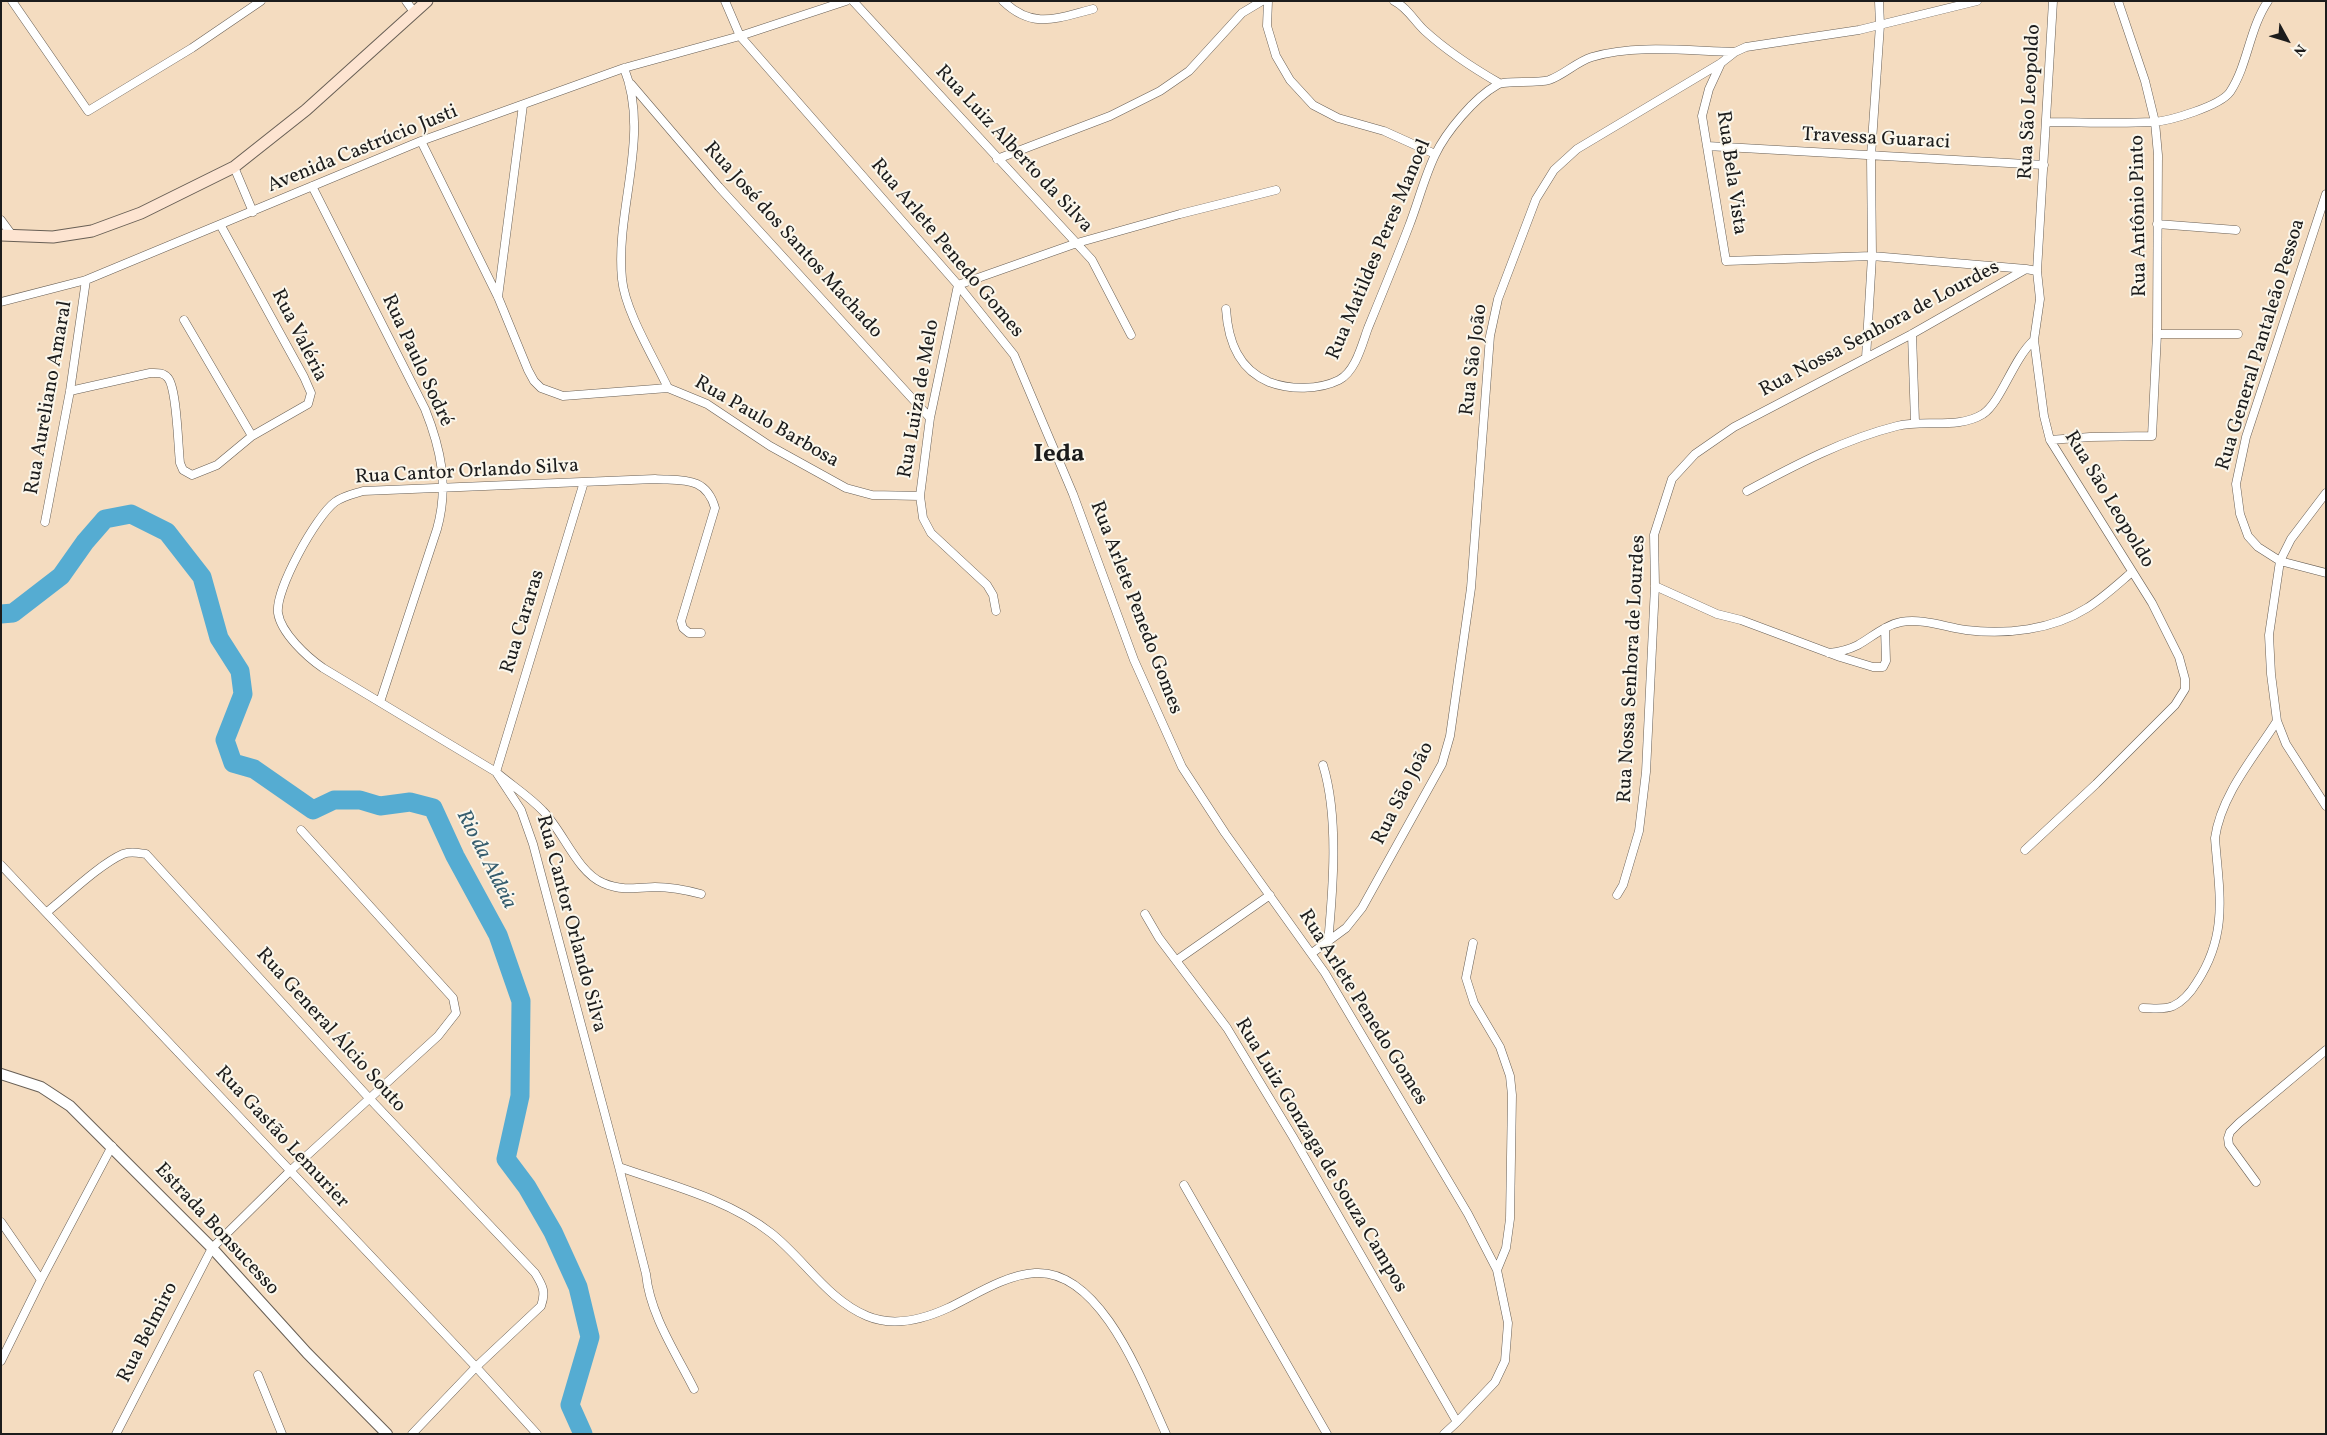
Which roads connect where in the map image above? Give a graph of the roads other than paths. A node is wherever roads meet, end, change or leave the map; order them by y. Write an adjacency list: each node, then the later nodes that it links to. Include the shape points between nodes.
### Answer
1 (12, 1): 2 (street, via 88,111 192,48)
2 (260, 1)
3 (406, 1): 18 (street)
4 (427, 1): 18 (main road)
5 (726, 1): 20 (street, Rua Arlete Penedo Gomes)
6 (846, 1): 20 (street, Avenida Castrúcio Justi)
7 (853, 1): 33 (street, Rua Luiz Alberto da Silva)
8 (1003, 1): 17 (street, via 1027,18 1045,21)
9 (1262, 1): 33 (street, via 1242,13 1189,71 1160,91 1110,116)
10 (1268, 1): 31 (street, via 1267,26 1276,56 1290,80 1313,104 1338,118 1384,131)
11 (1394, 1): 24 (street, via 1437,41)
12 (1879, 1): 19 (street)
13 (1977, 1): 19 (street, Rua São João)
14 (2053, 1): 27 (street, Rua São Leopoldo)
15 (2118, 1): 28 (street, Rua Antônio Pinto, via 2135,48)
16 (2268, 1): 28 (street, via 2229,93 2220,103)
17 (1093, 9)
18 (414, 12): 35 (main road, via 306,110)
19 (1880, 25): 21 (street, Rua São João, via 1746,47); 32 (street)
20 (740, 36): 23 (street, Avenida Castrúcio Justi); 50 (street, Rua Arlete Penedo Gomes)
21 (1735, 52): 22 (street, Rua São João); 24 (street, via 1606,53 1576,64 1550,80)
22 (1721, 64): 30 (street, Rua Bela Vista, via 1704,104 1702,116); 94 (street, Rua São João, via 1577,149 1554,170 1536,199 1498,299 1490,336 1471,588 1453,720 1442,764 1362,908)
23 (624, 68): 25 (street); 26 (street, Avenida Castrúcio Justi)
24 (1499, 83): 31 (street, Rua Matildes Peres Manoel, via 1467,111)
25 (631, 84): 61 (street, via 634,136 622,280 628,304); 63 (street, Rua José dos Santos Machado)
26 (522, 105): 29 (street, Avenida Castrúcio Justi); 51 (street)
27 (2046, 122): 28 (street); 34 (street, Rua São Leopoldo)
28 (2155, 122): 41 (street, Rua Antônio Pinto)
29 (421, 141): 36 (street, Avenida Castrúcio Justi); 51 (street, Rua Paulo Barbosa)
30 (1707, 146): 32 (street, Travessa Guaraci); 46 (street, Rua Bela Vista, via 1726,260)
31 (1435, 154): 53 (street, Rua Matildes Peres Manoel, via 1355,360 1340,380 1297,388 1256,377 1237,356 1227,328)
32 (1871, 156): 34 (street, Travessa Guaraci); 46 (street)
33 (997, 159): 45 (street, Rua Luiz Alberto da Silva)
34 (2044, 165): 48 (street, Rua São Leopoldo)
35 (234, 167): 39 (street); 44 (main road, via 141,213 100,228 72,236)
36 (312, 186): 39 (street, Avenida Castrúcio Justi); 68 (street, Rua Paulo Sodré, via 425,409 434,435)
37 (1276, 190): 45 (street)
38 (2326, 194): 73 (street, Rua General Pantaleão Pessoa, via 2246,437 2236,484 2240,514 2248,536 2258,547)
39 (253, 212): 42 (street, Avenida Castrúcio Justi)
40 (1, 220): 44 (street)
41 (2157, 224): 43 (street); 57 (street, Rua Antônio Pinto)
42 (221, 226): 49 (street, Avenida Castrúcio Justi); 65 (street, Rua Valéria, via 311,393 305,407)
43 (2236, 230)
44 (6, 235)
45 (1077, 243): 50 (street); 55 (street, Rua Luiz Alberto da Silva, via 1092,260)
46 (1872, 256): 47 (street); 60 (street)
47 (2026, 269): 48 (street, Rua Nossa Senhora de Lourdes); 56 (street, Rua Nossa Senhora de Lourdes)
48 (2037, 271): 59 (street, Rua São Leopoldo, via 2040,299)
49 (86, 280): 52 (street, Avenida Castrúcio Justi); 62 (street, Rua Aureliano Amaral)
50 (958, 285): 63 (street, Rua Luiza de Melo); 90 (street, Rua Arlete Penedo Gomes, via 1014,355 1025,377 1073,494 1134,660 1182,767)
51 (498, 297): 61 (street, Rua Paulo Barbosa, via 528,370 542,388 563,396)
52 (1, 302)
53 (1226, 309)
54 (184, 320): 65 (street)
55 (1131, 334)
56 (1912, 334): 60 (street, Rua Nossa Senhora de Lourdes); 64 (street)
57 (2157, 334): 58 (street); 66 (street, Rua Antônio Pinto, via 2152,436)
58 (2238, 334)
59 (2034, 340): 64 (street, via 2018,358 1985,412 1972,420 1953,423); 66 (street, Rua São Leopoldo)
60 (1866, 358): 76 (street, Rua Nossa Senhora de Lourdes, via 1734,427 1682,465 1672,478 1654,535)
61 (668, 388): 71 (street, Rua Paulo Barbosa, via 707,404 770,446 846,488 872,495)
62 (70, 391): 65 (street, Rua Valéria, via 150,373 166,376 174,394 180,463 192,474 217,465); 72 (street, Rua Aureliano Amaral)
63 (930, 418): 71 (street, Rua Luiza de Melo)
64 (1915, 422): 69 (street, via 1859,436)
65 (252, 436)
66 (2050, 440): 74 (street, Rua São Leopoldo)
67 (584, 482): 68 (street, Rua Cantor Orlando Silva); 79 (street, Rua Cantor Orlando Silva, via 655,479 693,482 712,496 714,519 681,621 689,633); 84 (street, Rua Cararas)
68 (444, 487): 81 (street, Rua Paulo Sodré, via 437,529); 81 (street, Rua Cantor Orlando Silva, via 363,491 333,503 316,523 278,601 278,614 301,651)
69 (1748, 491)
70 (2326, 493): 73 (street, via 2291,539)
71 (920, 496): 77 (street, Rua Luiza de Melo, via 923,518 931,533 987,585)
72 (45, 522)
73 (2280, 561): 75 (street, Rua General Pantaleão Pessoa); 82 (street, via 2269,635)
74 (2132, 572): 78 (street, via 2087,608 2039,627 1999,633 1915,621); 87 (street, Rua São Leopoldo, via 2152,603 2184,668 2184,689 2152,729)
75 (2326, 573)
76 (1655, 586): 80 (street, via 1717,614); 91 (street, Rua Nossa Senhora de Lourdes, via 1646,772 1639,831 1624,885)
77 (996, 611)
78 (1885, 628): 80 (street, via 1845,651); 80 (street, via 1886,661 1883,666 1873,667)
79 (700, 633)
80 (1828, 653)
81 (380, 702): 84 (street, Rua Cantor Orlando Silva)
82 (2277, 721): 85 (street, via 2286,744); 98 (street, via 2234,787 2216,828 2219,930 2205,970 2181,1002 2171,1007)
83 (1323, 765): 94 (street, via 1332,803)
84 (496, 772): 89 (street, via 543,810 581,865 602,883 618,888 671,888); 103 (street, Rua Cantor Orlando Silva, via 521,810 533,844)
85 (2326, 806)
86 (302, 830): 101 (street, Rua Belmiro, via 456,1005 453,1018 438,1036)
87 (2025, 850)
88 (1, 865): 92 (street, Rua Gastão Lemurier)
89 (700, 894)
90 (1270, 895): 96 (street, Rua Arlete Penedo Gomes); 97 (street)
91 (1617, 895)
92 (47, 912): 101 (street, Rua General Álcio Souto, via 123,854 146,854); 104 (street, Rua Gastão Lemurier)
93 (1145, 914): 97 (street, Rua Luiz Gonzaga de Souza Campos)
94 (1328, 943): 96 (street, Rua São João)
95 (1473, 943): 109 (street, via 1466,978 1474,1003 1500,1047 1510,1076 1512,1095 1510,1219 1506,1248)
96 (1312, 953): 109 (street, Rua Arlete Penedo Gomes, via 1468,1214)
97 (1177, 960): 115 (street, Rua Luiz Gonzaga de Souza Campos, via 1248,1062)
98 (2143, 1008)
99 (2326, 1050): 105 (street, via 2230,1132 2229,1145)
100 (1, 1074): 102 (street, Estrada Bonsucesso, via 41,1087 70,1106)
101 (369, 1098): 104 (street, Rua Belmiro); 112 (street, Rua General Álcio Souto, via 535,1274 544,1288 541,1306)
102 (112, 1146): 108 (street, Estrada Bonsucesso); 110 (street)
103 (620, 1167): 114 (street, Rua Cantor Orlando Silva, via 652,1304); 121 (street, via 730,1207 770,1232 836,1296 869,1317 890,1321 915,1320 1017,1276 1053,1275 1077,1287 1102,1309 1132,1360)
104 (290, 1171): 108 (street, Rua Belmiro); 112 (street, Rua Gastão Lemurier)
105 (2256, 1182)
106 (1184, 1185): 122 (street)
107 (1, 1222): 110 (street)
108 (212, 1248): 116 (street, Estrada Bonsucesso); 117 (street, Rua Belmiro)
109 (1497, 1270): 115 (street, Rua Arlete Penedo Gomes, via 1508,1323 1505,1361 1495,1382)
110 (41, 1280): 111 (street)
111 (1, 1361)
112 (476, 1367): 119 (street); 120 (street, Rua Gastão Lemurier)
113 (258, 1375): 118 (street)
114 (694, 1389)
115 (1457, 1422): 123 (street, Rua Arlete Penedo Gomes)
116 (382, 1433)
117 (116, 1434)
118 (282, 1434)
119 (412, 1434)
120 (536, 1434)
121 (1166, 1434)
122 (1327, 1434)
123 (1444, 1434)

